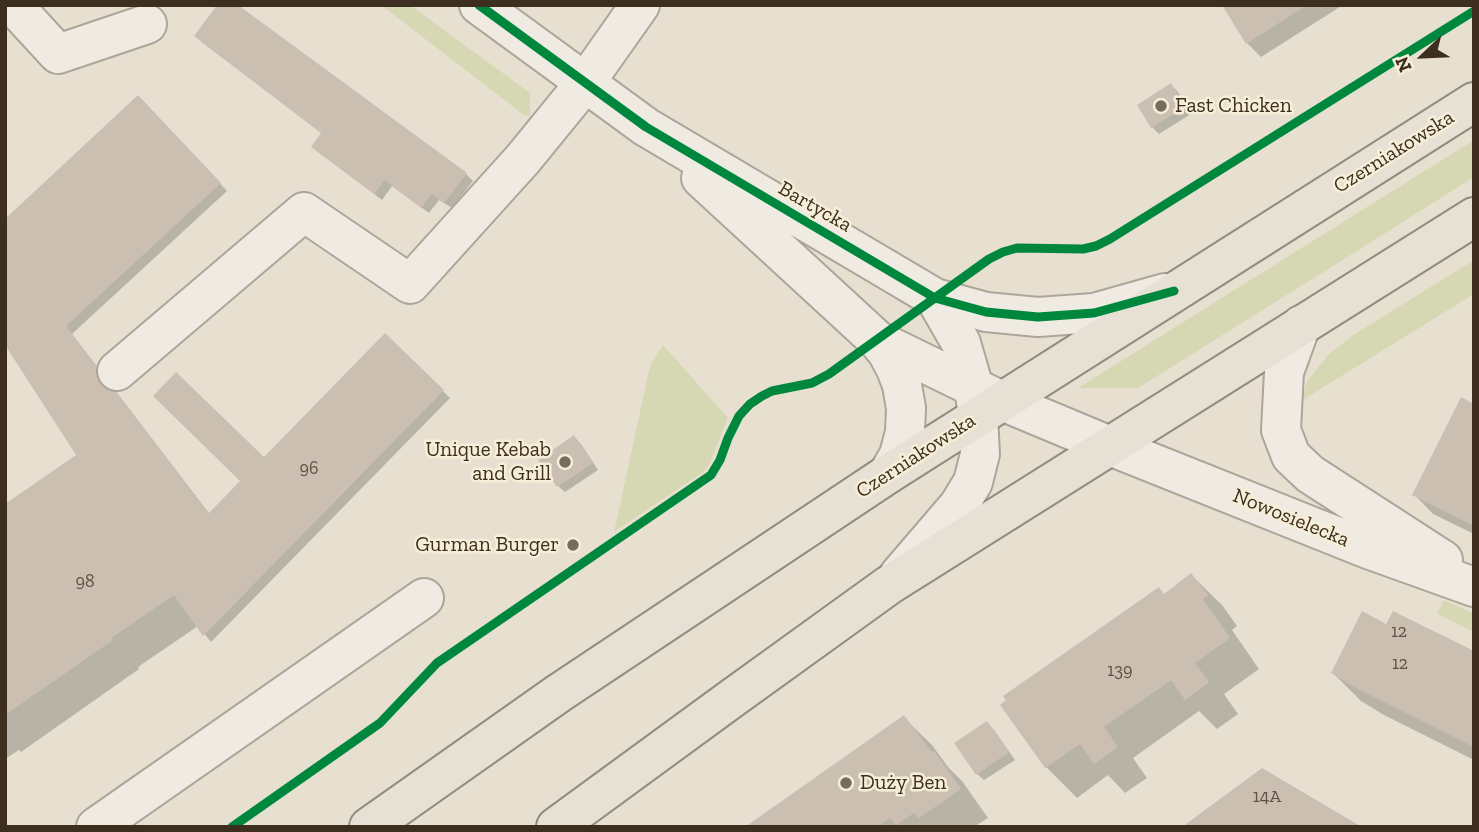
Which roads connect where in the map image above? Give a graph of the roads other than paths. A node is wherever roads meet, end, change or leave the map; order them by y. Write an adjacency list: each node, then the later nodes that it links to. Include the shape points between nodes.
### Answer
1 (479, 5): 5 (street, Bartycka)
2 (640, 5): 5 (street)
3 (14, 20): 4 (street, via 58,54)
4 (147, 24)
5 (585, 82): 7 (street, Bartycka); 13 (street, via 508,177 410,284 304,212)
6 (1474, 102): 9 (main road, Czerniakowska)
7 (646, 127): 10 (street, Bartycka); 12 (street, Bartycka)
8 (1474, 217): 11 (main road)
9 (1174, 291): 10 (street, Bartycka, via 1094,313 1038,317 986,312); 14 (main road, Czerniakowska)
10 (935, 298): 14 (street, Bartycka, via 961,343)
11 (1301, 325): 15 (main road); 17 (street, Nowosielecka, via 1284,372 1281,430 1291,456 1310,474)
12 (877, 341): 14 (street, Bartycka); 16 (street, Bartycka, via 896,369 906,408 899,455)
13 (117, 371)
14 (985, 402): 15 (street, Bartycka); 16 (main road, Czerniakowska); 18 (street, Bartycka, via 972,482 959,505)
15 (1110, 446): 18 (main road); 19 (street, Nowosielecka)
16 (888, 474): 22 (main road, Czerniakowska, via 559,693)
17 (1474, 580)
18 (889, 586): 23 (main road)
19 (1474, 587)
20 (424, 597): 21 (street)
21 (96, 827)
22 (369, 827)
23 (556, 827)

